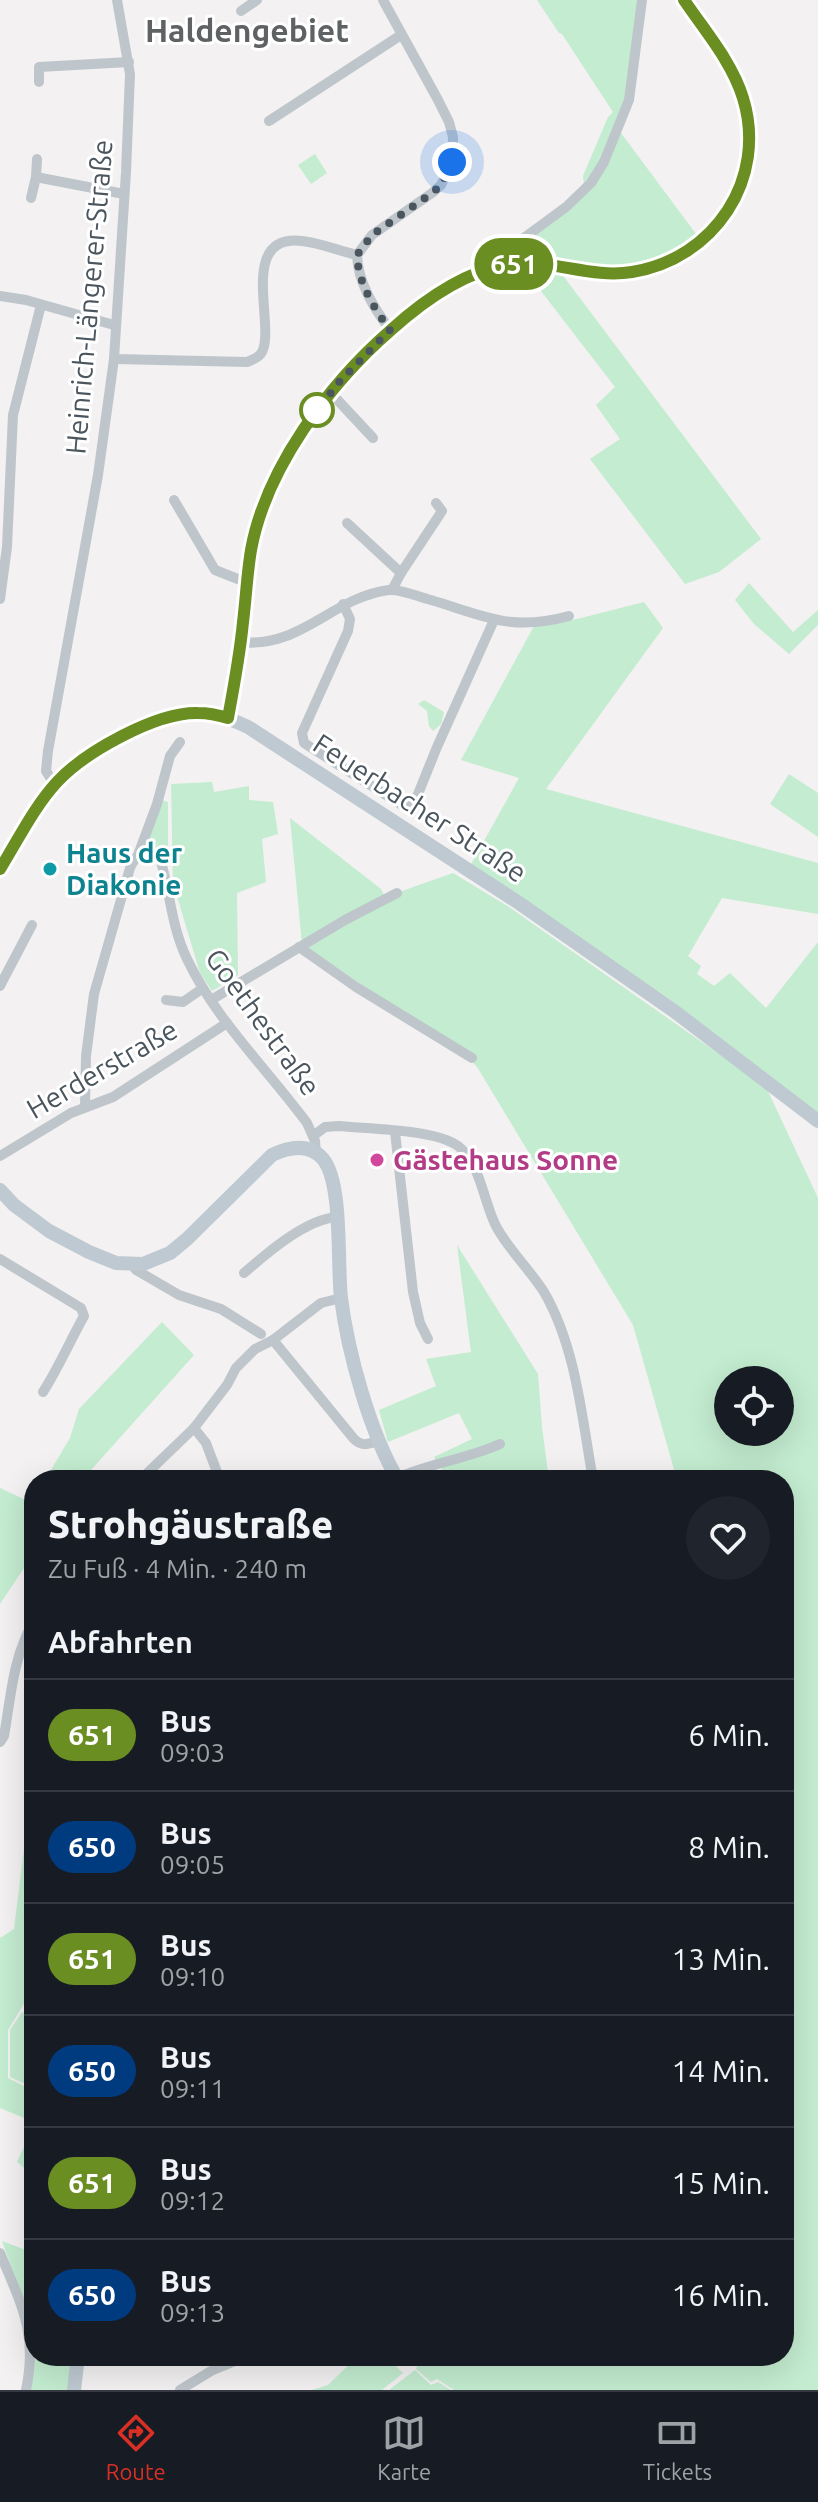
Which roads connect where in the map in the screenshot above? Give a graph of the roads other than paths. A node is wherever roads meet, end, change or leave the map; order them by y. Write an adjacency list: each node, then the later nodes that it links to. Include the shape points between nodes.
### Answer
1 (117, 0): 8 (street, Heinrich-Längerer-Straße)
2 (257, 0): 6 (street)
3 (383, 0): 7 (street)
4 (642, 0): 16 (street, via 629,100 604,162 566,207 513,246)
5 (684, 0): 16 (main road, via 733,75 747,117 745,177 723,217 693,248 629,273)
6 (241, 11)
7 (401, 35): 10 (street); 15 (street, via 449,122 452,162 441,185 372,235)
8 (129, 62): 9 (street, via 39,67); 13 (street, Heinrich-Längerer-Straße)
9 (39, 82)
10 (269, 121)
11 (37, 159): 12 (street)
12 (36, 177): 13 (street); 14 (street)
13 (124, 194): 19 (street, Heinrich-Längerer-Straße)
14 (31, 198)
15 (357, 255): 20 (street, via 360,278); 21 (street, via 301,240 276,246 263,273 263,352 247,362)
16 (507, 264): 20 (main road, via 447,289)
17 (0, 296): 18 (street)
18 (41, 305): 19 (street); 24 (street)
19 (114, 325): 21 (street, Heinrich-Längerer-Straße)
20 (390, 330): 22 (main road)
21 (114, 359): 39 (street, Heinrich-Längerer-Straße, via 48,751 46,771)
22 (331, 393): 25 (street); 30 (main road, via 292,449 266,500)
23 (0, 412): 24 (street)
24 (13, 415): 32 (street)
25 (373, 438)
26 (174, 500): 30 (street, via 215,570)
27 (436, 503): 29 (street, via 442,511)
28 (347, 523): 29 (street)
29 (401, 573): 31 (street)
30 (248, 583): 36 (main road)
31 (392, 590): 33 (street); 35 (street)
32 (0, 599)
33 (343, 604): 35 (street, via 350,619 348,631 302,733 304,743 405,807 414,804); 36 (street, via 291,636)
34 (569, 616): 35 (street, via 536,622)
35 (494, 620)
36 (241, 642): 37 (main road)
37 (228, 718): 39 (main road, Feuerbacher Straße, via 176,715 142,727 83,760); 52 (main road, Feuerbacher Straße, via 519,903 674,1011)
38 (180, 742): 40 (street, via 170,756)
39 (55, 785): 41 (main road, Feuerbacher Straße)
40 (135, 858): 46 (street, Goethestraße, via 148,850 160,858 175,928); 51 (street, via 94,994)
41 (0, 869)
42 (397, 893): 44 (street)
43 (32, 925): 45 (street)
44 (299, 947): 48 (street); 50 (street)
45 (0, 986)
46 (203, 988): 47 (street, via 183,1002); 48 (street, Goethestraße)
47 (166, 1000)
48 (211, 1000): 49 (street, Goethestraße)
49 (227, 1023): 51 (street, Herderstraße, via 113,1097); 54 (street, Goethestraße)
50 (472, 1058)
51 (85, 1106): 56 (street, Herderstraße)
52 (818, 1121)
53 (395, 1132): 54 (street, via 339,1126 325,1127); 64 (street, via 413,1292); 74 (street, via 446,1139 461,1148 480,1178 496,1226 543,1292 559,1326 574,1373)
54 (313, 1136): 55 (street, Goethestraße)
55 (316, 1153): 58 (main road, via 330,1170); 60 (main road, via 298,1147 272,1155 170,1253)
56 (0, 1156)
57 (0, 1190): 60 (main road, via 49,1231 89,1252)
58 (337, 1217): 61 (street, via 300,1232); 62 (main road)
59 (0, 1259): 66 (street, via 81,1308 84,1316)
60 (132, 1265): 63 (street, via 179,1295 221,1309)
61 (244, 1273)
62 (341, 1298): 65 (street, via 321,1303); 68 (main road)
63 (261, 1334)
64 (428, 1339)
65 (273, 1340): 67 (street, via 236,1368); 68 (street, via 359,1444)
66 (43, 1392)
67 (194, 1428): 70 (street); 71 (street)
68 (378, 1441): 72 (main road)
69 (500, 1444): 73 (street)
70 (150, 1470)
71 (216, 1470)
72 (393, 1470)
73 (418, 1470)
74 (591, 1470)
75 (24, 1642): 76 (street)
76 (0, 1742)
77 (0, 2253): 78 (street)
78 (24, 2314)
79 (30, 2366): 82 (street)
80 (77, 2366): 83 (main road)
81 (223, 2366): 84 (street)
82 (26, 2390)
83 (74, 2390)
84 (180, 2390)

